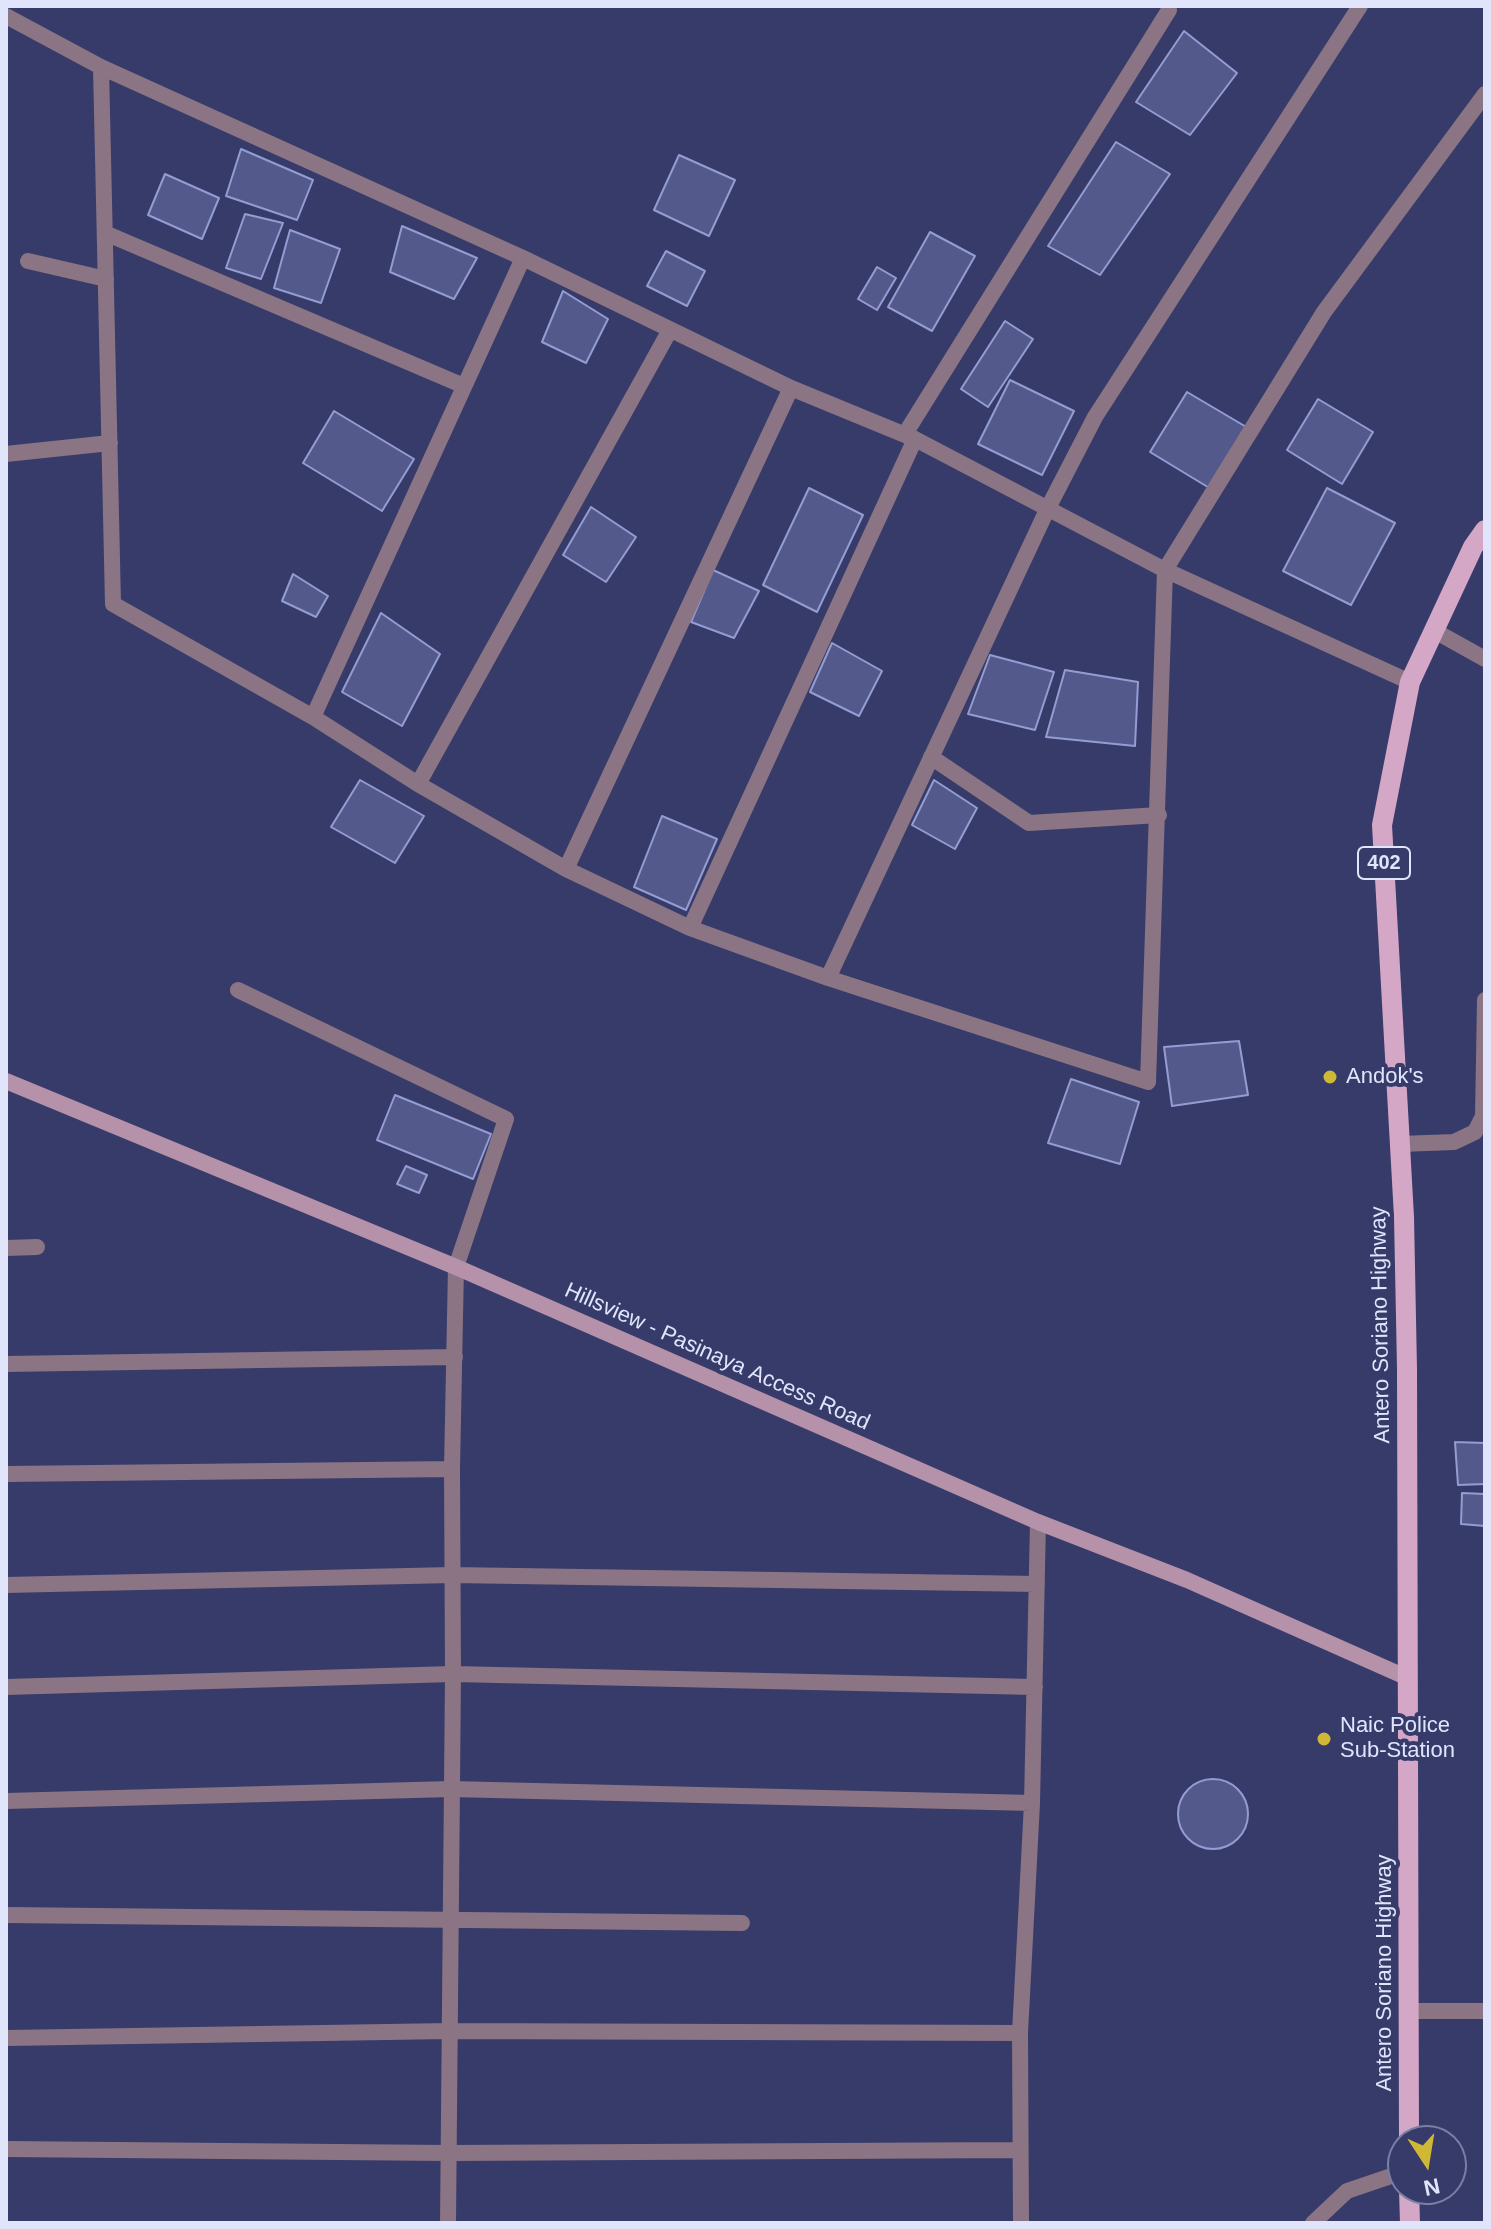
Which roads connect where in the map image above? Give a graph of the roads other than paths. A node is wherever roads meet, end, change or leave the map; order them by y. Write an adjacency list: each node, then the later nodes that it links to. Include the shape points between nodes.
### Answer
1 (1360, 6): 16 (street, via 1095,417)
2 (1169, 10): 13 (street)
3 (6, 16): 4 (street)
4 (101, 67): 6 (street); 7 (street)
5 (1485, 94): 18 (street, via 1324,312)
6 (105, 233): 9 (street); 11 (street)
7 (523, 258): 10 (street); 11 (street)
8 (28, 261): 9 (street)
9 (106, 279): 14 (street)
10 (670, 330): 12 (street); 24 (street)
11 (464, 386): 22 (street)
12 (791, 388): 13 (street); 26 (street)
13 (910, 437): 16 (street); 27 (street)
14 (110, 443): 15 (street); 22 (street, via 113,604)
15 (6, 454)
16 (1047, 510): 18 (street); 23 (street)
17 (1485, 530): 19 (main road, Antero Soriano Highway / 402)
18 (1165, 570): 21 (street); 25 (street)
19 (1433, 630): 20 (street); 21 (main road, Antero Soriano Highway / 402)
20 (1485, 659)
21 (1410, 682): 32 (main road, Antero Soriano Highway / 402, via 1382,825)
22 (313, 717): 24 (street)
23 (931, 757): 25 (street, via 1029,823); 28 (street)
24 (418, 784): 26 (street)
25 (1159, 815): 28 (street, via 1148,1082)
26 (566, 869): 27 (street)
27 (690, 928): 28 (street)
28 (828, 978)
29 (238, 990): 35 (street, via 506,1119)
30 (1485, 1000): 32 (street, via 1483,1116 1475,1132 1454,1142)
31 (6, 1081): 35 (street, Hillsview - Pasinaya Access Road)
32 (1400, 1144): 45 (main road, Antero Soriano Highway / 402)
33 (37, 1247): 34 (street)
34 (6, 1248)
35 (456, 1267): 36 (street); 40 (street, Hillsview - Pasinaya Access Road)
36 (455, 1357): 37 (street); 38 (street)
37 (6, 1364)
38 (452, 1469): 39 (street); 41 (street)
39 (6, 1474)
40 (1038, 1522): 42 (street); 45 (street, Hillsview - Pasinaya Access Road, via 1187,1580)
41 (452, 1575): 42 (street); 43 (street); 44 (street)
42 (1037, 1584): 47 (street)
43 (6, 1585)
44 (453, 1674): 46 (street); 47 (street); 48 (street)
45 (1408, 1678): 54 (main road, Antero Soriano Highway / 402)
46 (6, 1687)
47 (1035, 1687): 50 (street)
48 (451, 1789): 49 (street); 50 (street); 52 (street)
49 (6, 1801)
50 (1032, 1803): 57 (street)
51 (6, 1915): 52 (street)
52 (449, 1920): 53 (street); 56 (street)
53 (742, 1923)
54 (1409, 2011): 55 (street); 59 (main road, Antero Soriano Highway / 402)
55 (1485, 2011)
56 (450, 2031): 57 (street); 58 (street); 62 (street)
57 (1020, 2033): 61 (street)
58 (6, 2038)
59 (1409, 2125)
60 (6, 2149): 62 (street)
61 (1019, 2150): 62 (street); 65 (street)
62 (448, 2153): 64 (street)
63 (1387, 2177): 66 (street, via 1347,2191)
64 (448, 2223)
65 (1021, 2223)
66 (1313, 2223)

